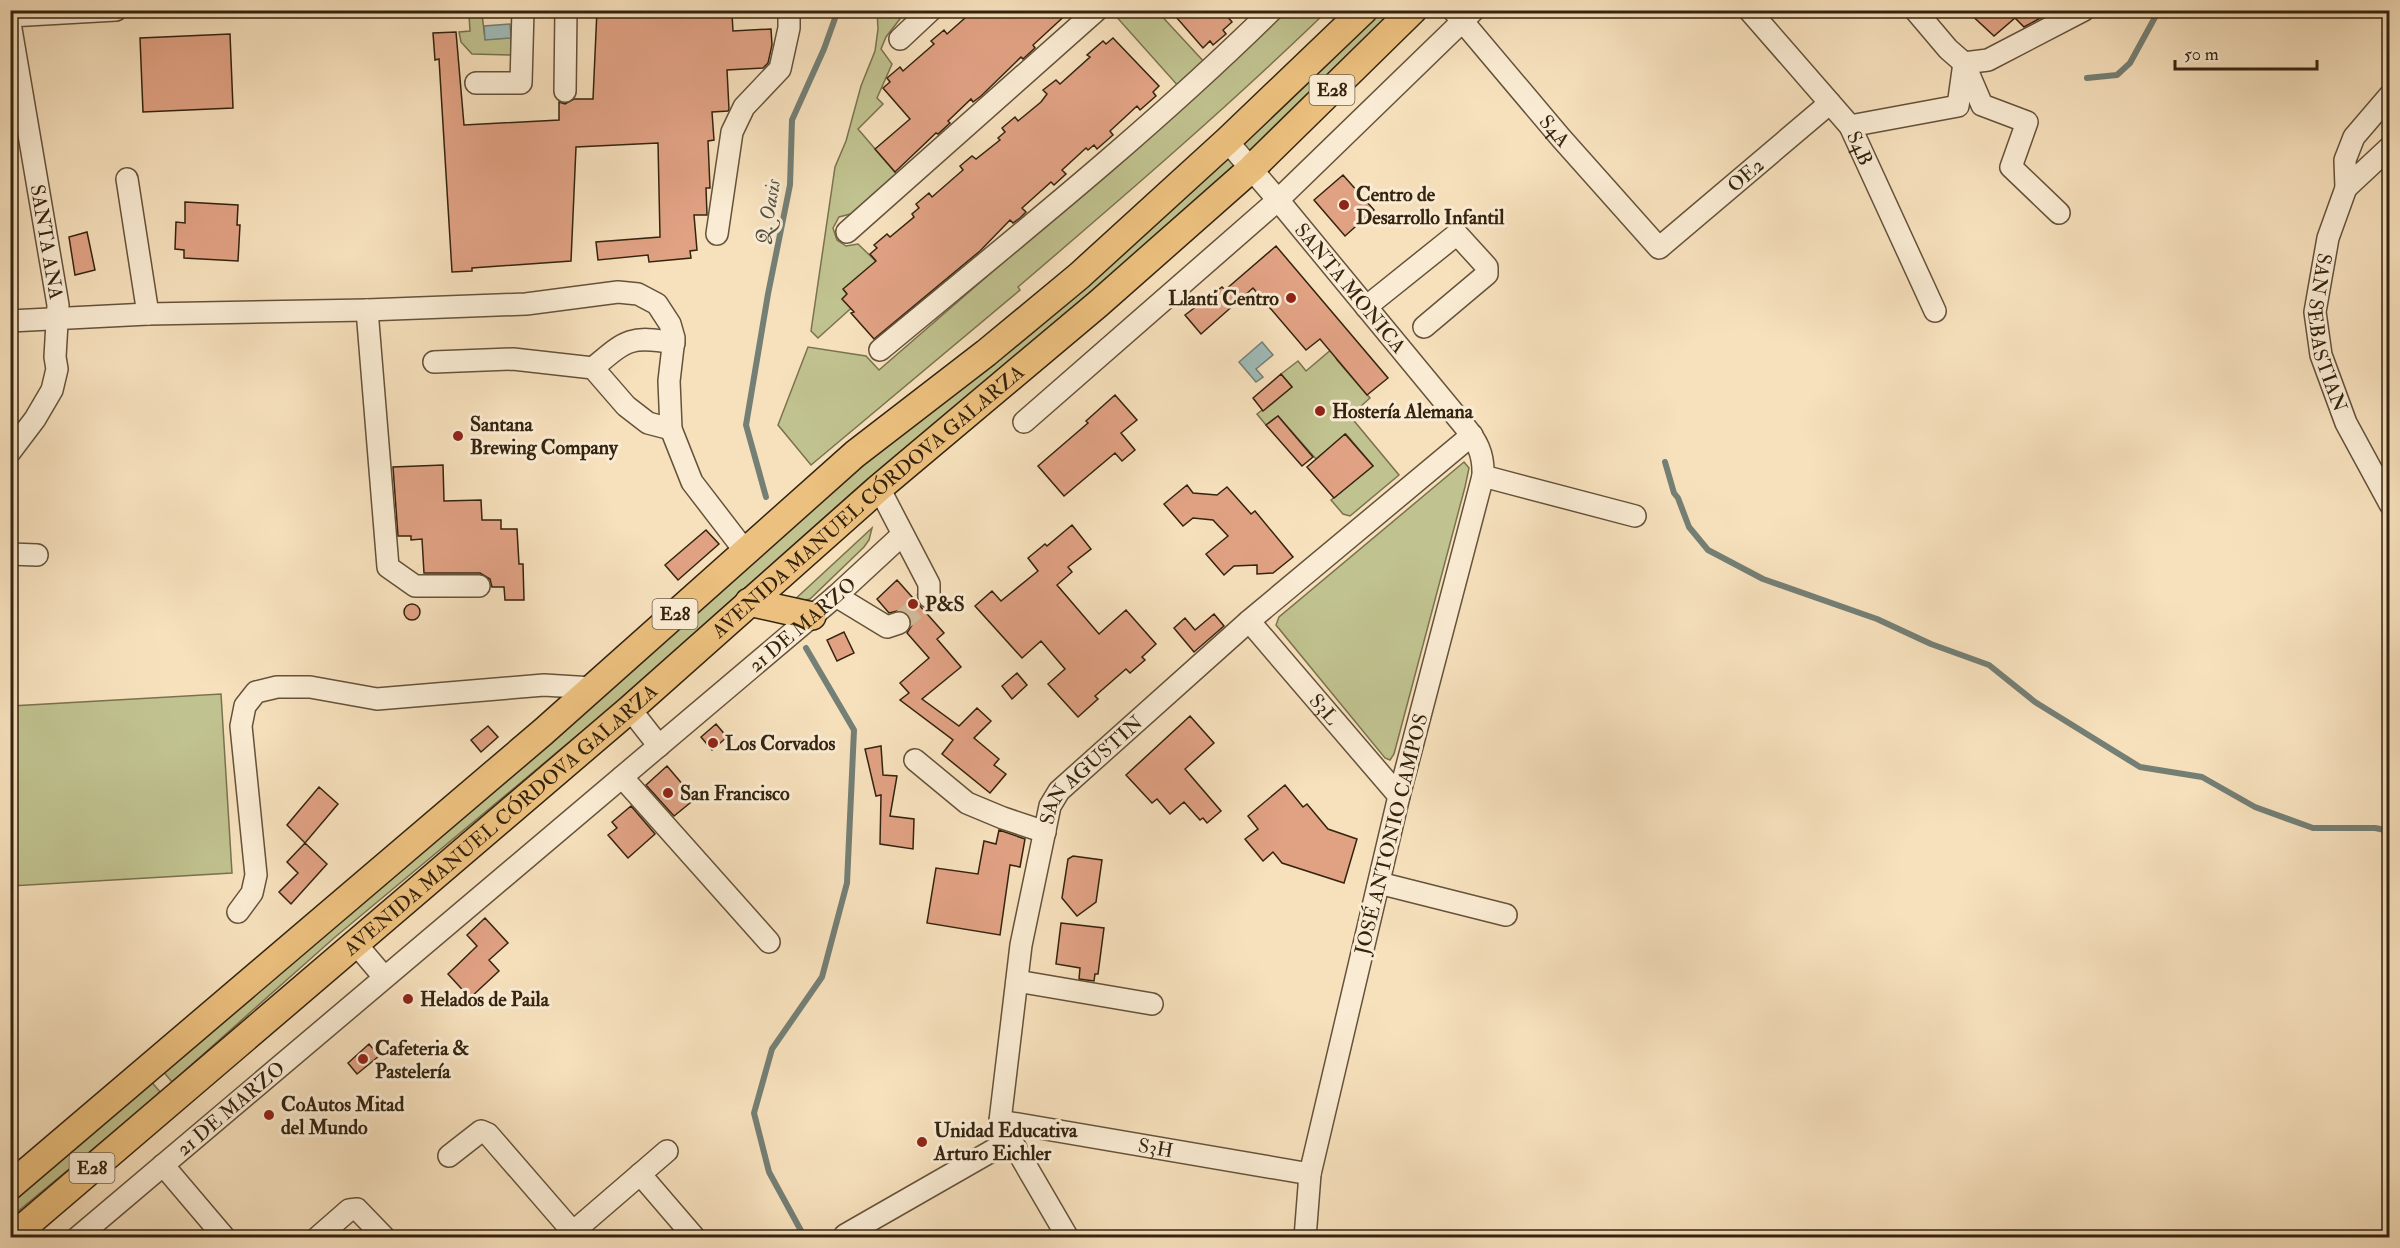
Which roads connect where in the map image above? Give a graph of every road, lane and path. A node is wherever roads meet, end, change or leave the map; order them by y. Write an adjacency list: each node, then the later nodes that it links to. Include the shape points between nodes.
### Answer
1 (116, 10): 14 (street)
2 (523, 10): 18 (street, via 521,82)
3 (566, 10): 19 (street)
4 (789, 10): 31 (street, via 780,69 744,107 732,132)
5 (931, 10): 16 (street)
6 (1097, 10): 30 (street)
7 (1272, 10): 41 (street, via 1204,78 1123,149)
8 (1364, 10): 23 (main road, AVENIDA MANUEL CÓRDOVA GALARZA / E28)
9 (1413, 10): 25 (main road, AVENIDA MANUEL CÓRDOVA GALARZA / E28)
10 (1749, 10): 21 (street, S4B)
11 (1915, 10): 17 (street)
12 (2084, 10): 17 (street, via 1988,60)
13 (1463, 15): 28 (street); 32 (street, S4A, via 1561,138)
14 (10, 16)
15 (10, 23): 37 (street, SANTA ANA, via 58,305)
16 (900, 39)
17 (1964, 63): 22 (street, via 1958,106); 29 (street, via 1982,105 2027,122 2011,167)
18 (476, 82)
19 (565, 91)
20 (2390, 95): 27 (street, SAN SEBASTIAN, via 2354,137 2345,160)
21 (1830, 103): 22 (street, S4B); 32 (street, OE2)
22 (1850, 126): 35 (street, S4B)
23 (1227, 141): 25 (street, SANTA MONICA); 53 (main road, AVENIDA MANUEL CÓRDOVA GALARZA / E28, via 1079,276 986,353)
24 (2390, 147): 27 (street)
25 (1251, 169): 28 (street, SANTA MONICA); 49 (main road, AVENIDA MANUEL CÓRDOVA GALARZA / E28)
26 (127, 179): 36 (street)
27 (2346, 188): 50 (street, SAN SEBASTIAN, via 2328,238 2315,312 2321,354 2346,423)
28 (1278, 200): 33 (street, SANTA MONICA); 44 (street)
29 (2059, 213)
30 (848, 232)
31 (717, 234)
32 (1659, 248)
33 (1366, 307): 39 (street, via 1457,234 1486,267 1487,274); 46 (street, SANTA MONICA)
34 (367, 310): 36 (street); 40 (street, via 526,304 618,292 638,294 657,303 670,324); 56 (street, via 388,567 415,586)
35 (1935, 311)
36 (147, 314): 37 (street)
37 (57, 320): 38 (street); 47 (street, SANTA ANA, via 57,369 52,390)
38 (10, 321)
39 (1424, 327)
40 (674, 343): 43 (street, via 651,339 624,342); 45 (street, via 669,381)
41 (880, 350)
42 (434, 362): 43 (street, via 513,359)
43 (593, 368): 45 (street, via 626,406 648,423)
44 (1024, 422)
45 (671, 429): 53 (street, via 692,482)
46 (1472, 435): 48 (street, JOSÉ ANTONIO CAMPOS, via 1484,458); 61 (street, SAN AGUSTIN)
47 (10, 452)
48 (1483, 476): 51 (street); 68 (street, JOSÉ ANTONIO CAMPOS)
49 (879, 488): 52 (street); 59 (main road, AVENIDA MANUEL CÓRDOVA GALARZA / E28)
50 (2390, 504)
51 (1635, 516)
52 (902, 535): 57 (street, 21 DE MARZO); 58 (street, via 929,584)
53 (739, 544): 63 (main road, AVENIDA MANUEL CÓRDOVA GALARZA / E28)
54 (10, 554): 55 (street)
55 (38, 555)
56 (479, 586)
57 (836, 596): 60 (street, 21 DE MARZO); 62 (street, via 887,627)
58 (929, 597)
59 (749, 602): 60 (main road); 64 (main road, AVENIDA MANUEL CÓRDOVA GALARZA / E28)
60 (812, 616): 65 (street, 21 DE MARZO)
61 (1249, 621): 68 (street, S3L); 69 (street, SAN AGUSTIN, via 1059,791 1050,807)
62 (899, 623)
63 (593, 688): 71 (street, via 544,685 376,699 310,687 256,692 245,706 241,726 256,874 252,893); 78 (main road, AVENIDA MANUEL CÓRDOVA GALARZA / E28)
64 (630, 710): 65 (street); 74 (main road, AVENIDA MANUEL CÓRDOVA GALARZA / E28)
65 (659, 746): 67 (street, 21 DE MARZO)
66 (915, 760): 69 (street, via 967,803)
67 (622, 777): 73 (street); 75 (street, 21 DE MARZO)
68 (1399, 796): 70 (street, JOSÉ ANTONIO CAMPOS)
69 (1045, 832): 76 (street, SAN AGUSTIN)
70 (1379, 883): 72 (street); 86 (street, JOSÉ ANTONIO CAMPOS)
71 (238, 912)
72 (1506, 915)
73 (769, 942)
74 (356, 944): 75 (street); 79 (main road, AVENIDA MANUEL CÓRDOVA GALARZA / E28)
75 (384, 977): 84 (street, 21 DE MARZO)
76 (1017, 981): 77 (street); 80 (street, SAN AGUSTIN)
77 (1152, 1004)
78 (147, 1069): 79 (main road); 87 (main road, AVENIDA MANUEL CÓRDOVA GALARZA / E28)
79 (173, 1098): 90 (main road, AVENIDA MANUEL CÓRDOVA GALARZA / E28)
80 (1000, 1121): 81 (street); 86 (street, S3H)
81 (1011, 1140): 89 (street); 96 (street)
82 (667, 1151): 85 (street)
83 (449, 1156): 88 (street, via 474,1134 488,1134)
84 (163, 1165): 91 (street, 21 DE MARZO); 92 (street)
85 (640, 1174): 88 (street); 95 (street)
86 (1310, 1174): 97 (street, JOSÉ ANTONIO CAMPOS)
87 (10, 1186)
88 (570, 1235)
89 (845, 1235)
90 (11, 1238)
91 (77, 1238)
92 (225, 1238)
93 (317, 1238): 94 (street, via 349,1210 357,1209)
94 (386, 1238)
95 (695, 1238)
96 (1068, 1238)
97 (1305, 1238)

